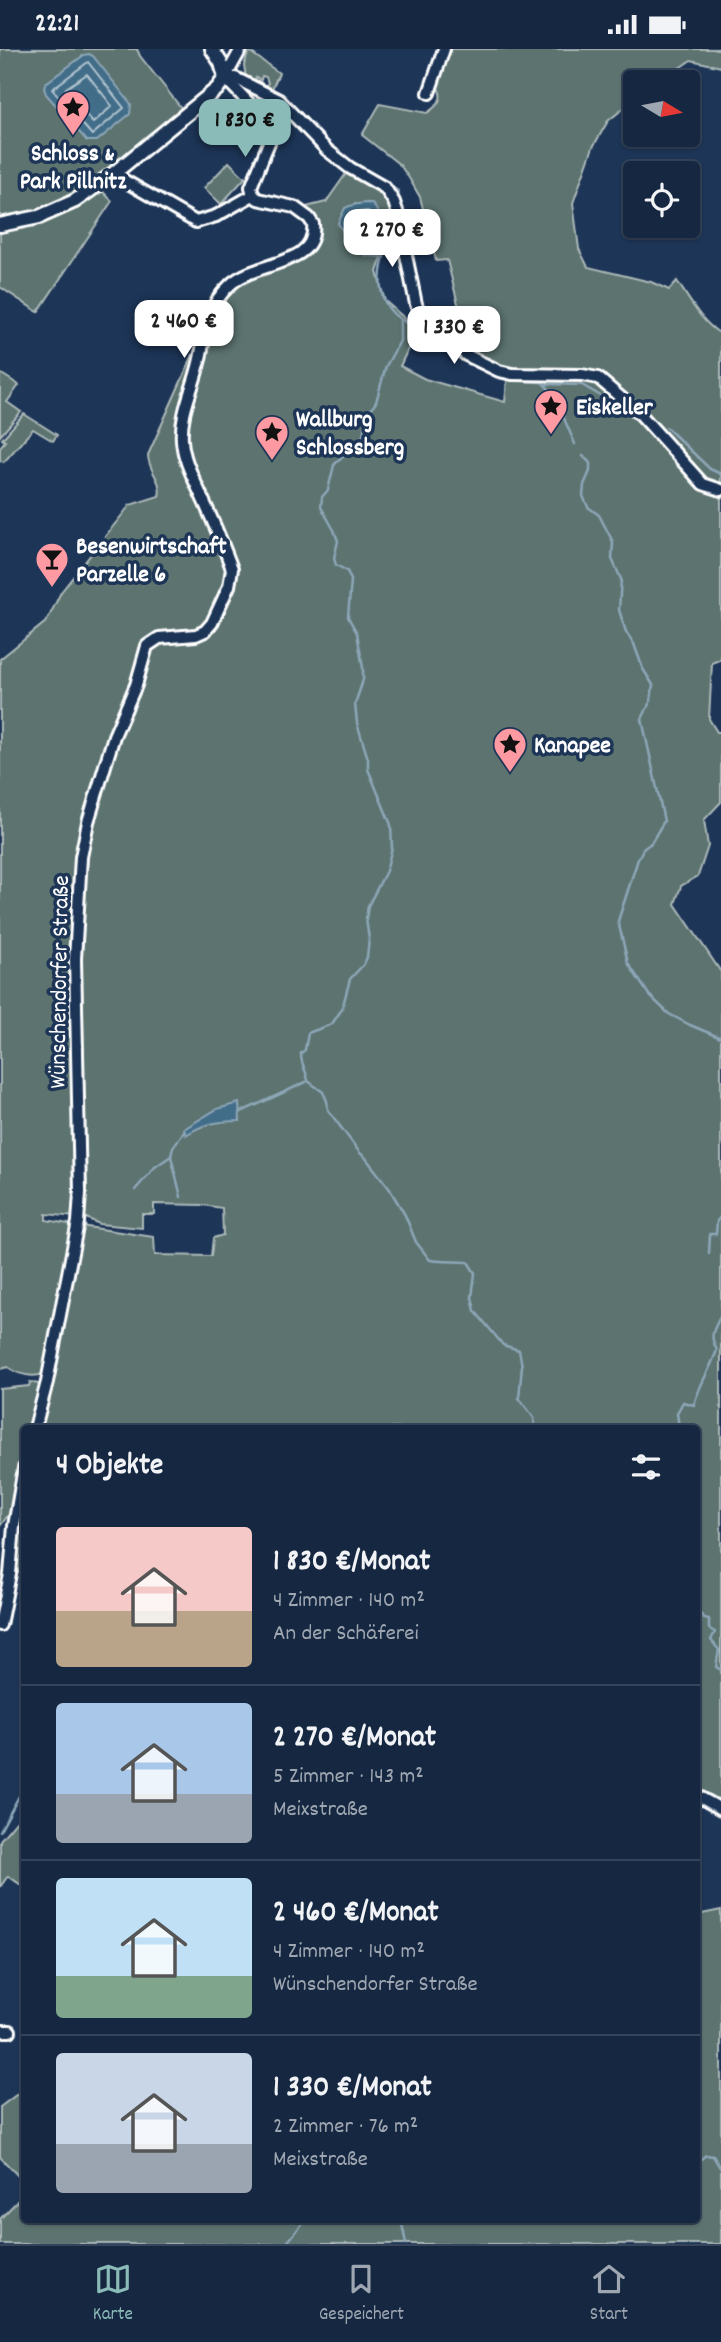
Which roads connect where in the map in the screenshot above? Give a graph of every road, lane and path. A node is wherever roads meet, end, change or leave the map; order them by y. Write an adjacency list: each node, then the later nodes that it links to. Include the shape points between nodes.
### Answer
1 (212, 49): 4 (main road)
2 (241, 49): 4 (street)
3 (444, 49): 5 (street)
4 (225, 78): 6 (main road); 7 (street, via 257,113 270,140 253,178); 9 (street, via 235,78 279,100 335,156 385,188 397,211 422,320 466,355 499,371 597,378 641,415 703,484)
5 (429, 93)
6 (113, 174): 7 (street, via 197,222); 8 (main road, via 58,210)
7 (253, 195): 10 (street, Wünschendorfer Straße, via 301,212 313,224 313,240 299,255 231,283 211,312 182,431 184,452 232,577 205,631 159,638 147,646 88,822 81,857 75,959 78,1222)
8 (0, 225)
9 (721, 489)
10 (36, 1425)
11 (21, 1487): 12 (street)
12 (0, 1625)
13 (700, 1797): 14 (street)
14 (721, 1809)

